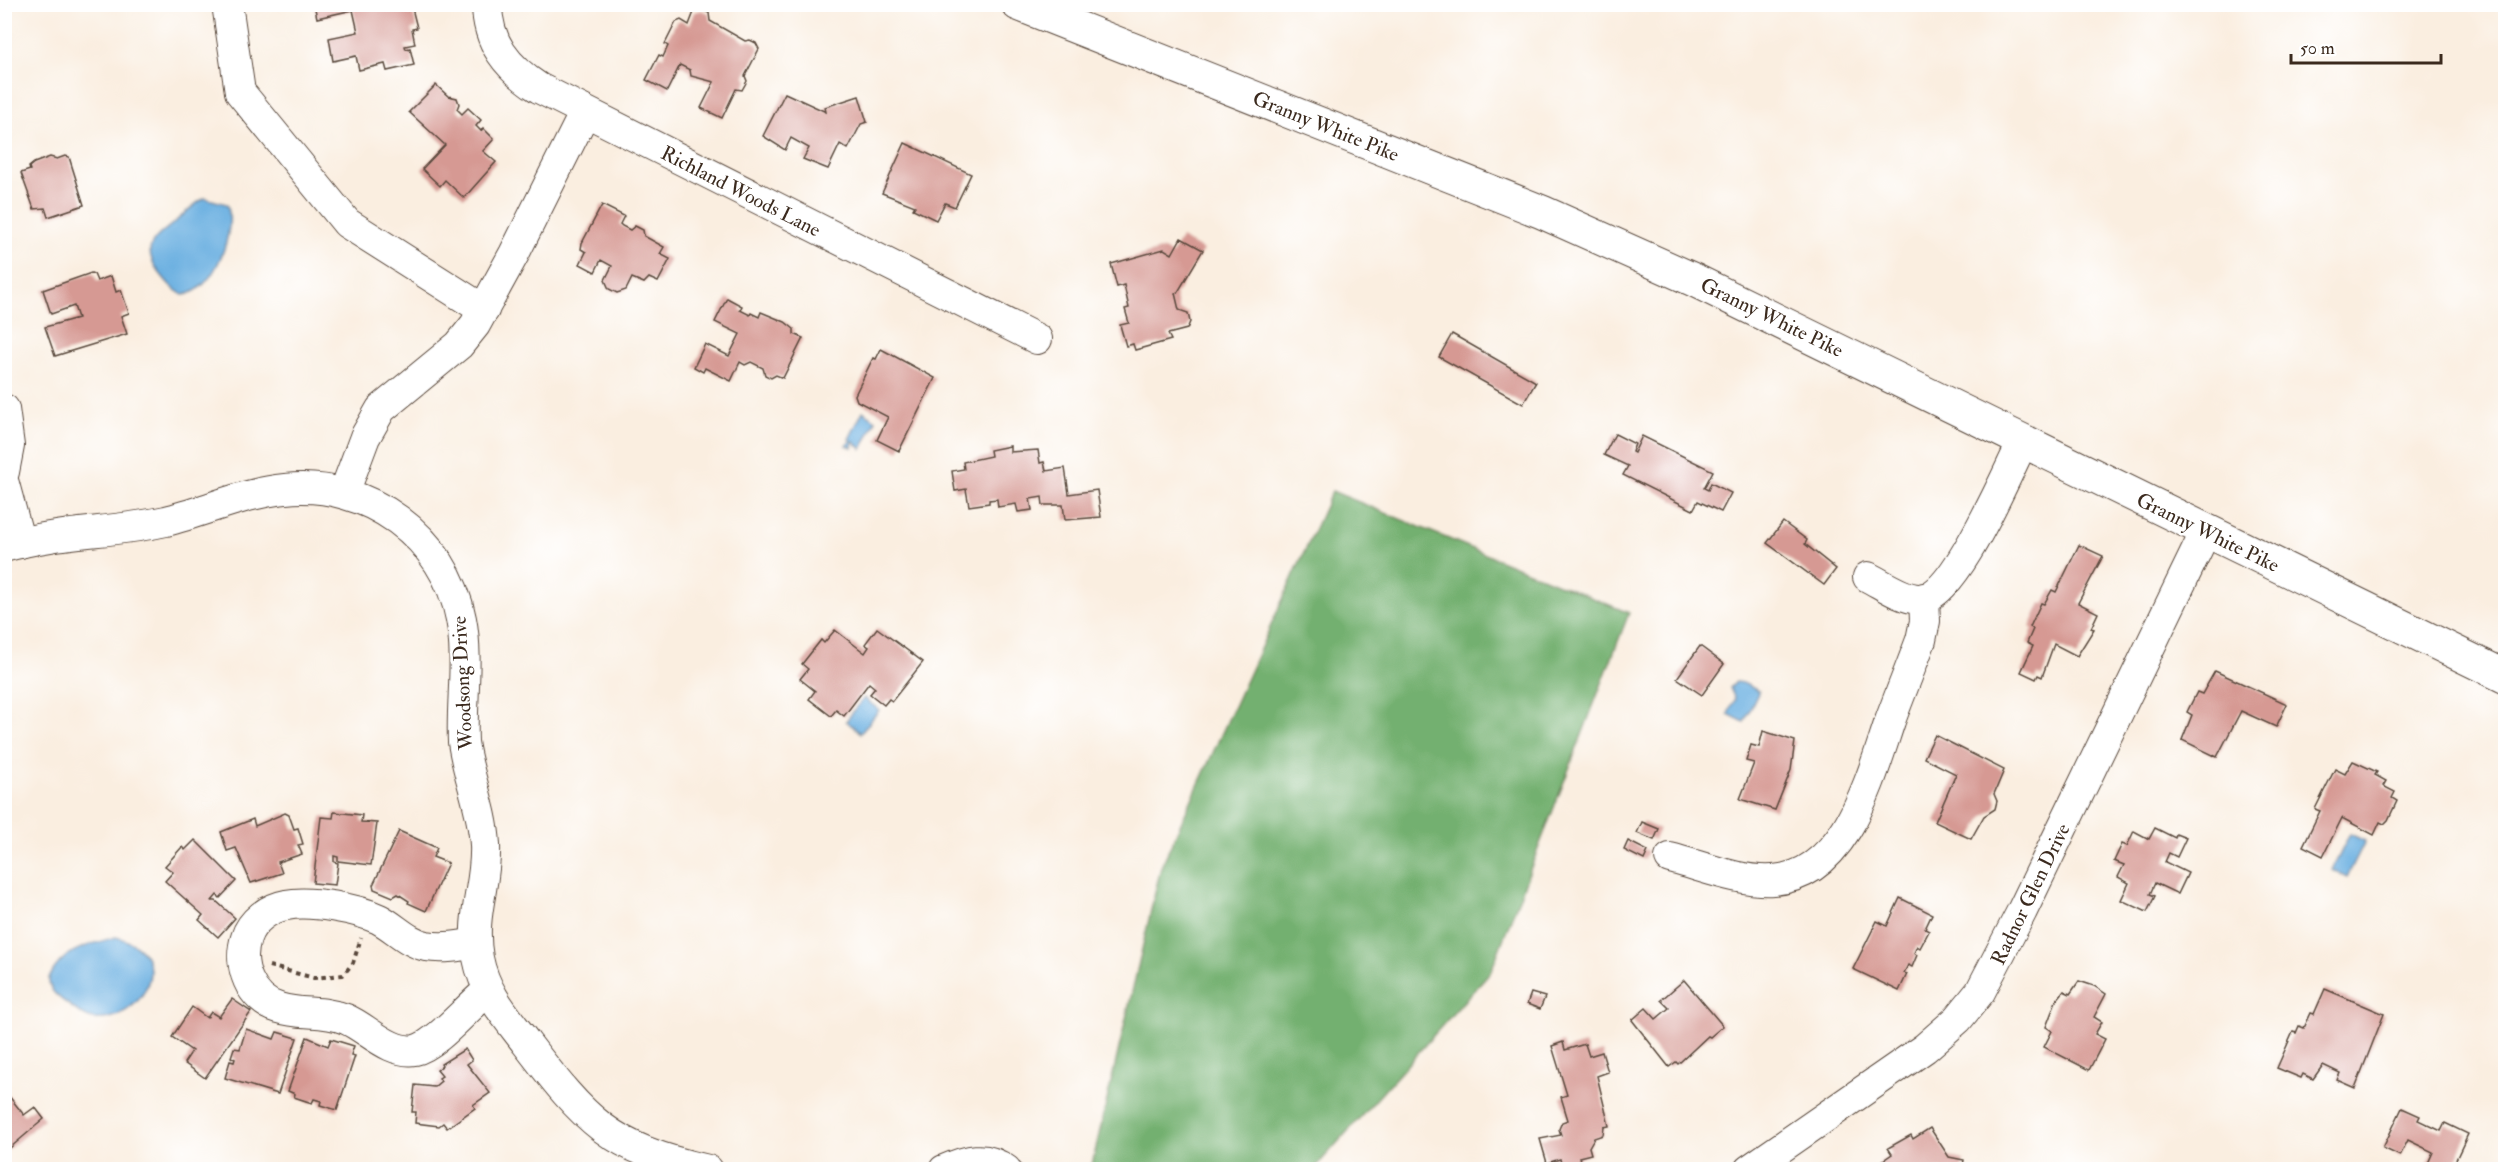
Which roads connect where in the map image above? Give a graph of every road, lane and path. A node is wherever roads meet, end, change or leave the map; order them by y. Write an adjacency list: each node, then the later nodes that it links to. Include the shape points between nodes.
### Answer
1 (227, 4): 5 (street, via 240,92 347,223)
2 (487, 4): 4 (street, Richland Woods Lane, via 493,38 508,64 539,88)
3 (1018, 4): 8 (main road, Granny White Pike, via 1542,212 1828,344)
4 (585, 112): 5 (street); 6 (street, Richland Woods Lane)
5 (484, 310): 11 (street, via 459,345 381,408 365,437)
6 (1037, 339)
7 (4, 410): 9 (street, via 9,446)
8 (2023, 442): 12 (main road, Granny White Pike); 15 (street, via 1965,557)
9 (4, 472)
10 (4, 484): 13 (street)
11 (344, 493): 13 (street, Woodsong Drive, via 306,488 270,491 150,524); 19 (street, Woodsong Drive, via 382,509 420,539 444,571 459,608 464,646 463,742 482,817 485,846 476,908)
12 (2206, 531): 16 (main road, Granny White Pike); 25 (street, Radnor Glen Drive, via 1980,992 1958,1019 1924,1048)
13 (12, 545)
14 (1868, 577): 15 (street, via 1914,598)
15 (1924, 598): 17 (street, via 1921,640 1870,780 1856,813 1833,846 1801,873 1771,880)
16 (2505, 677)
17 (1670, 858)
18 (369, 915): 19 (street, via 405,938 426,946); 20 (path, via 353,963 343,975 314,978 271,965); 20 (street, via 314,905 276,908 249,931 243,951)
19 (476, 944): 21 (street, Woodsong Drive)
20 (244, 970): 21 (street, via 255,991 280,1009 333,1015 390,1045 410,1050 438,1038)
21 (488, 991): 22 (street, Woodsong Drive, via 567,1097 597,1126 650,1155)
22 (708, 1170)
23 (944, 1170): 24 (street, via 978,1159)
24 (1006, 1170)
25 (1749, 1170)

